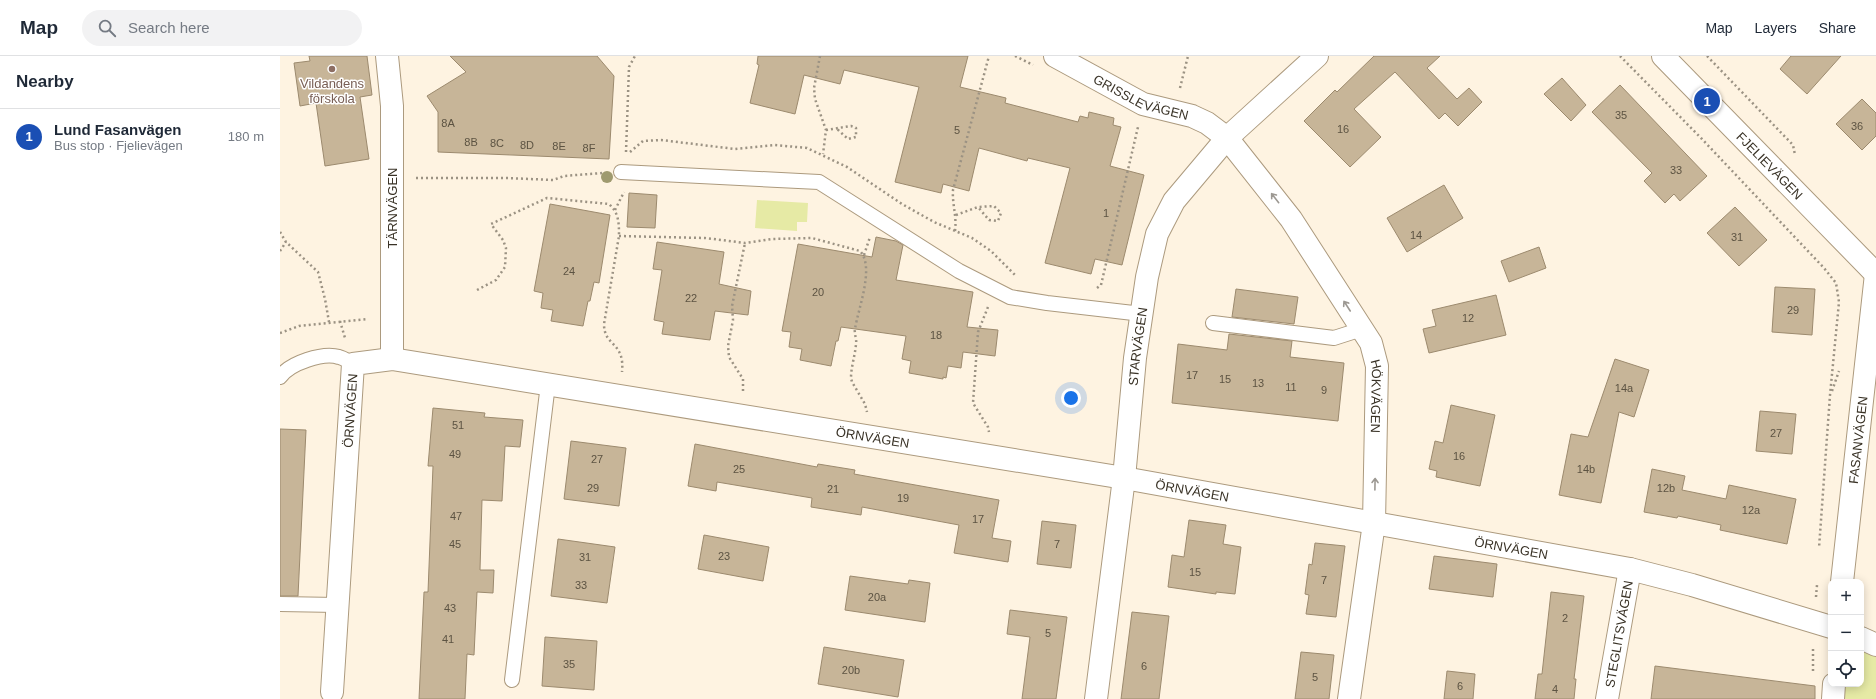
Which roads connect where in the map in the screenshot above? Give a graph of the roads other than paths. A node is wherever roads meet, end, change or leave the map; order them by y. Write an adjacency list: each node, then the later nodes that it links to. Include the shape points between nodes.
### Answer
1 (387, 56): 11 (street, TÄRNVÄGEN, via 392,106)
2 (1055, 56): 5 (street, GRISSLEVÄGEN, via 1143,104 1192,116 1207,123)
3 (1317, 56): 5 (street, STARVÄGEN)
4 (1663, 56): 7 (street, FJELIEVÄGEN)
5 (1227, 138): 8 (street, STARVÄGEN, via 1174,201 1157,234); 10 (street, HÖKVÄGEN, one-way to 5, via 1291,219)
6 (621, 172): 8 (lane, via 819,182 959,270 1010,297)
7 (1876, 274): 16 (street, FASANVÄGEN)
8 (1142, 314): 17 (street, STARVÄGEN, via 1135,358)
9 (1213, 323): 10 (lane, via 1334,338)
10 (1362, 329): 18 (street, HÖKVÄGEN, one-way to 10, via 1377,366 1371,343)
11 (392, 360): 12 (street, ÖRNVÄGEN); 15 (street, ÖRNVÄGEN)
12 (353, 364): 14 (lane, via 339,356 314,357 293,365); 22 (street, ÖRNVÄGEN)
13 (1876, 375): 16 (street)
14 (280, 377)
15 (548, 384): 17 (street, ÖRNVÄGEN); 26 (lane)
16 (1861, 414): 20 (street, FASANVÄGEN)
17 (1124, 478): 18 (street, ÖRNVÄGEN); 29 (street, STARVÄGEN)
18 (1374, 523): 19 (street, ÖRNVÄGEN); 30 (street, HÖKVÄGEN)
19 (1630, 569): 23 (street, ÖRNVÄGEN); 31 (street, STEGLITSVÄGEN)
20 (1842, 579)
21 (280, 604): 22 (lane)
22 (338, 605): 28 (street, ÖRNVÄGEN)
23 (1828, 626)
24 (1864, 639): 25 (street)
25 (1876, 644)
26 (512, 680)
27 (1834, 687): 32 (street)
28 (332, 692)
29 (1096, 699)
30 (1349, 699)
31 (1607, 699)
32 (1834, 699)

